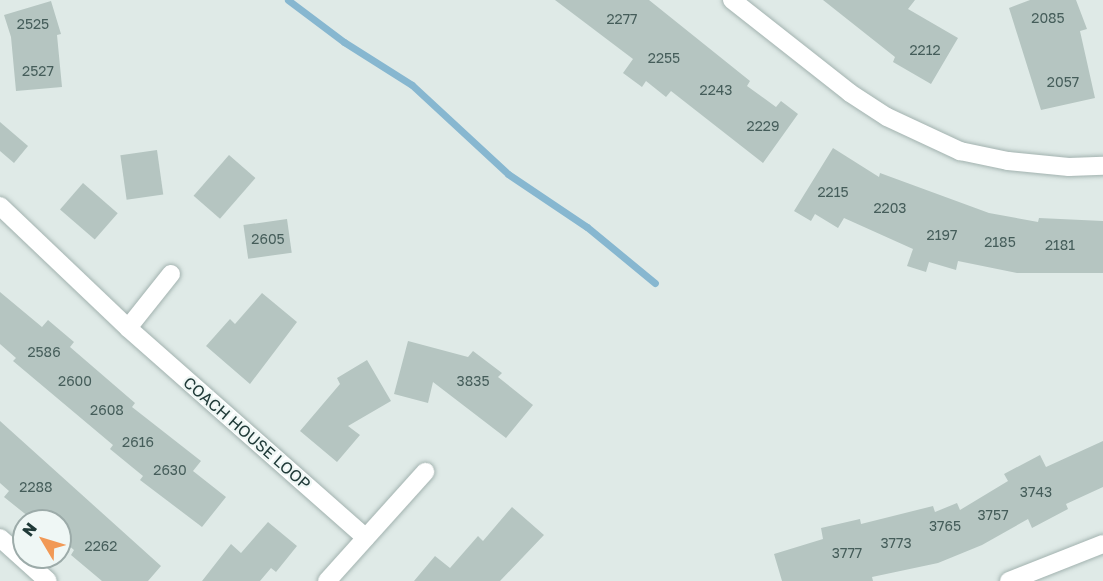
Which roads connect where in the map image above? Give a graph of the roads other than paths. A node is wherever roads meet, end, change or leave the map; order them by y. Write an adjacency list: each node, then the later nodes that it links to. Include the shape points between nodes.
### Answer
1 (732, 0): 2 (street, via 850,93 888,117 960,151 1008,161)
2 (1103, 166)
3 (0, 206): 5 (street, COACH HOUSE LOOP)
4 (171, 274): 5 (street)
5 (129, 328): 8 (street, COACH HOUSE LOOP)
6 (425, 472): 8 (street)
7 (0, 538): 10 (street)
8 (366, 538): 11 (street)
9 (1103, 544): 12 (street)
10 (48, 581)
11 (327, 581)
12 (1009, 581)

